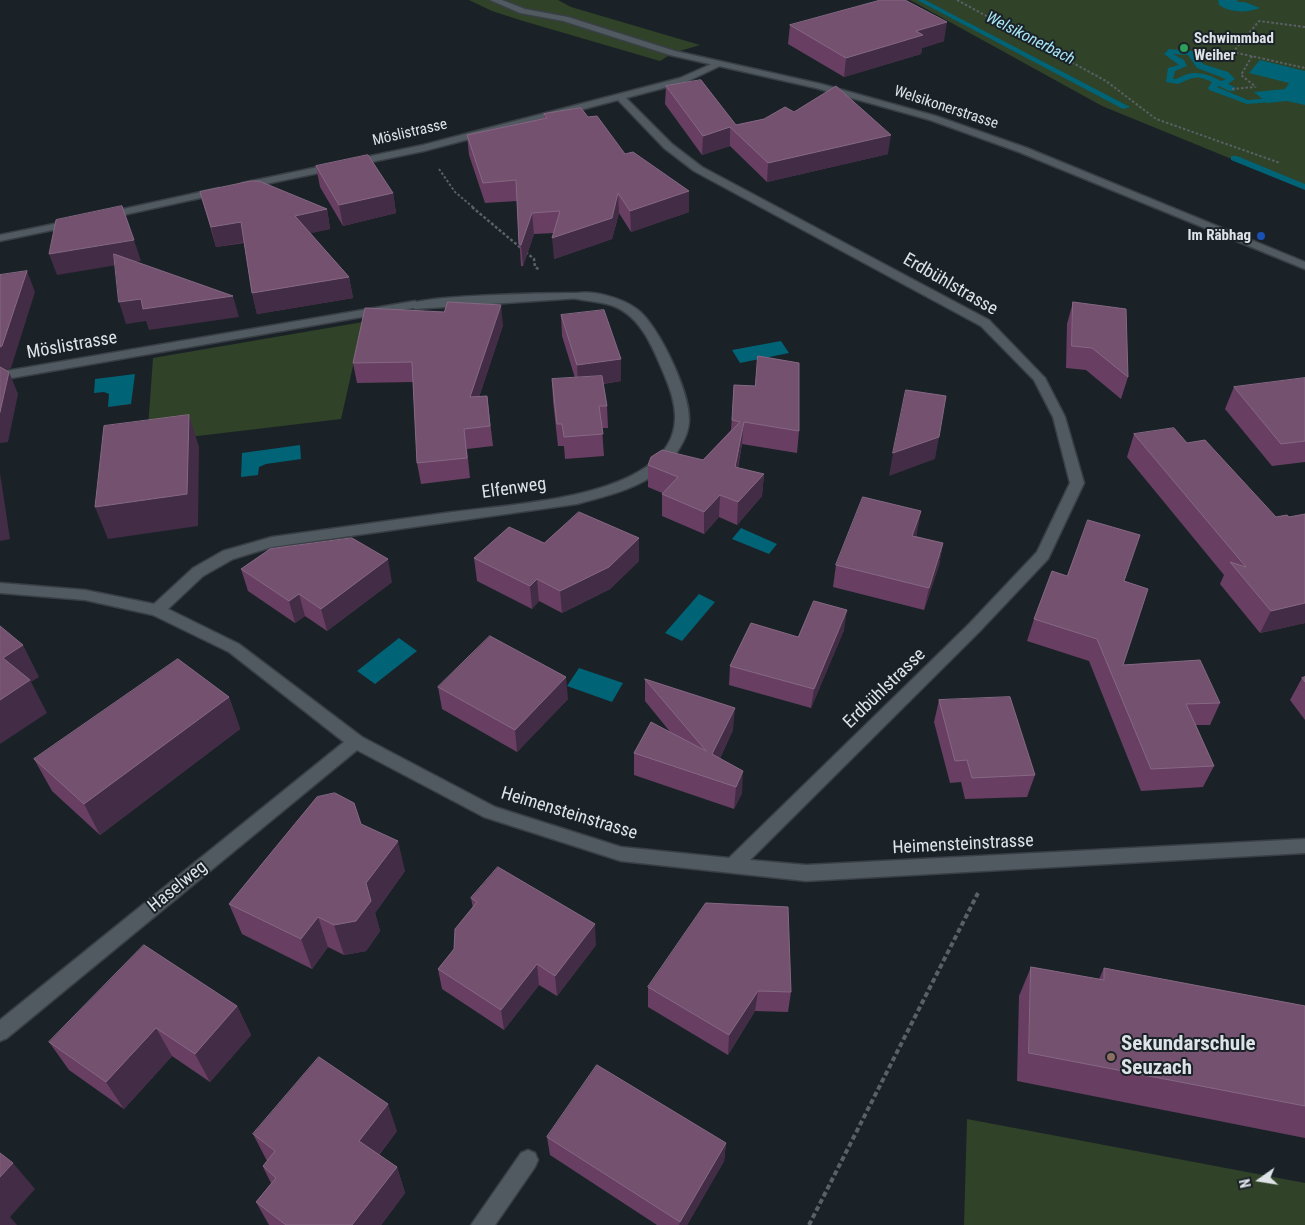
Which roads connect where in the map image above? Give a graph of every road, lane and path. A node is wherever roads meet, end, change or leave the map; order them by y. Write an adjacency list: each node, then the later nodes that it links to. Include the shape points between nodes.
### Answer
1 (494, 0): 4 (street, Welsikonerstrasse, via 523,11)
2 (957, 0): 12 (path, via 1106,81 1156,119)
3 (534, 2): 4 (street, Welsikonerstrasse)
4 (565, 20): 7 (street, Welsikonerstrasse)
5 (1305, 27): 6 (path, via 1259,20 1233,52)
6 (1252, 56): 8 (path); 9 (path, via 1241,75 1256,87)
7 (719, 64): 10 (street, via 683,80); 14 (street, Welsikonerstrasse, via 818,86 942,120)
8 (1305, 68)
9 (1232, 89)
10 (620, 97): 13 (street, Möslistrasse, via 424,148); 23 (street, Erdbühlstrasse, via 668,146 698,169 985,323 1039,378 1059,417 1078,483 1043,555 974,628)
11 (435, 162): 15 (path, via 455,192 534,258 535,267)
12 (1280, 162)
13 (0, 238)
14 (1305, 266)
15 (577, 296): 16 (street, Elfenweg, via 454,300); 19 (street, Elfenweg, via 600,298 635,313 647,325 679,395 683,420 674,446 649,473 616,488 576,499 272,542 228,555 198,572)
16 (415, 305): 17 (street, Möslistrasse)
17 (0, 376)
18 (0, 588): 19 (street, Heimensteinstrasse, via 85,595)
19 (157, 610): 20 (street, Heimensteinstrasse, via 234,648)
20 (356, 742): 23 (street, Heimensteinstrasse, via 490,812 621,854); 24 (street, Haselweg)
21 (1305, 846): 22 (street, Heimensteinstrasse)
22 (993, 864): 23 (street, Heimensteinstrasse, via 806,873); 27 (path)
23 (732, 866)
24 (0, 1032)
25 (528, 1160): 26 (street)
26 (482, 1225)
27 (809, 1225)

